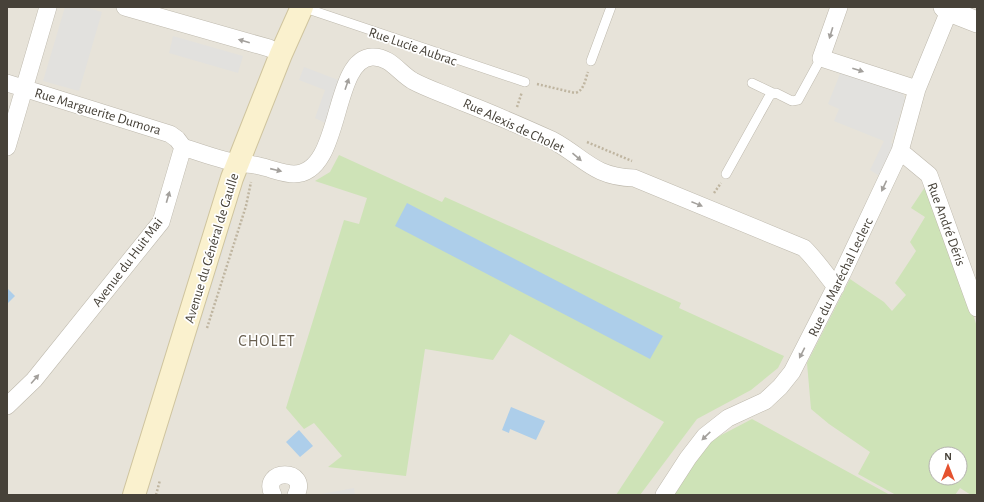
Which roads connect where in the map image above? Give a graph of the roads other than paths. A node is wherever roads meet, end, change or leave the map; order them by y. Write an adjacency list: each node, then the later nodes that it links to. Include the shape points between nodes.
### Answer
1 (48, 7): 14 (street)
2 (125, 7): 8 (street, one-way to 2, via 269,48)
3 (302, 7): 8 (main road, Avenue du Général de Gaulle); 11 (lane, Rue Lucie Aubrac)
4 (611, 7): 10 (lane)
5 (839, 7): 9 (street, one-way to 9)
6 (946, 9): 7 (street); 15 (street, Rue du Maréchal Leclerc)
7 (977, 22)
8 (281, 54): 20 (main road, Avenue du Général de Gaulle)
9 (821, 58): 15 (street, one-way to 15); 16 (lane, via 798,100 792,101)
10 (592, 60)
11 (525, 82)
12 (7, 83): 14 (street, Rue Marguerite Dumora)
13 (752, 83): 16 (lane)
14 (24, 88): 17 (street); 18 (street, Rue Marguerite Dumora, via 170,134 178,139)
15 (917, 89): 19 (street, Rue du Maréchal Leclerc)
16 (772, 93): 21 (lane)
17 (7, 147)
18 (183, 147): 20 (street); 24 (street, Avenue du Huit Mai, one-way to 18, via 34,380 161,222)
19 (900, 151): 22 (street, Rue du Maréchal Leclerc, one-way to 22); 23 (street, Rue André Déris, via 929,175)
20 (238, 163): 22 (street, Rue Alexis de Cholet, one-way to 22, via 294,174 302,173 314,166 326,145 351,72 366,58 381,58 389,61 412,80 552,140 599,171 617,178 634,178 804,248 819,262); 25 (main road, Avenue du Général de Gaulle)
21 (726, 174)
22 (836, 287): 28 (street, Rue du Maréchal Leclerc, one-way to 28, via 792,372 780,387 765,401 728,418 705,436)
23 (977, 308)
24 (7, 406)
25 (134, 495)
26 (273, 495): 27 (street, via 271,487 274,479 278,475 287,474 298,482)
27 (296, 495)
28 (664, 495)

